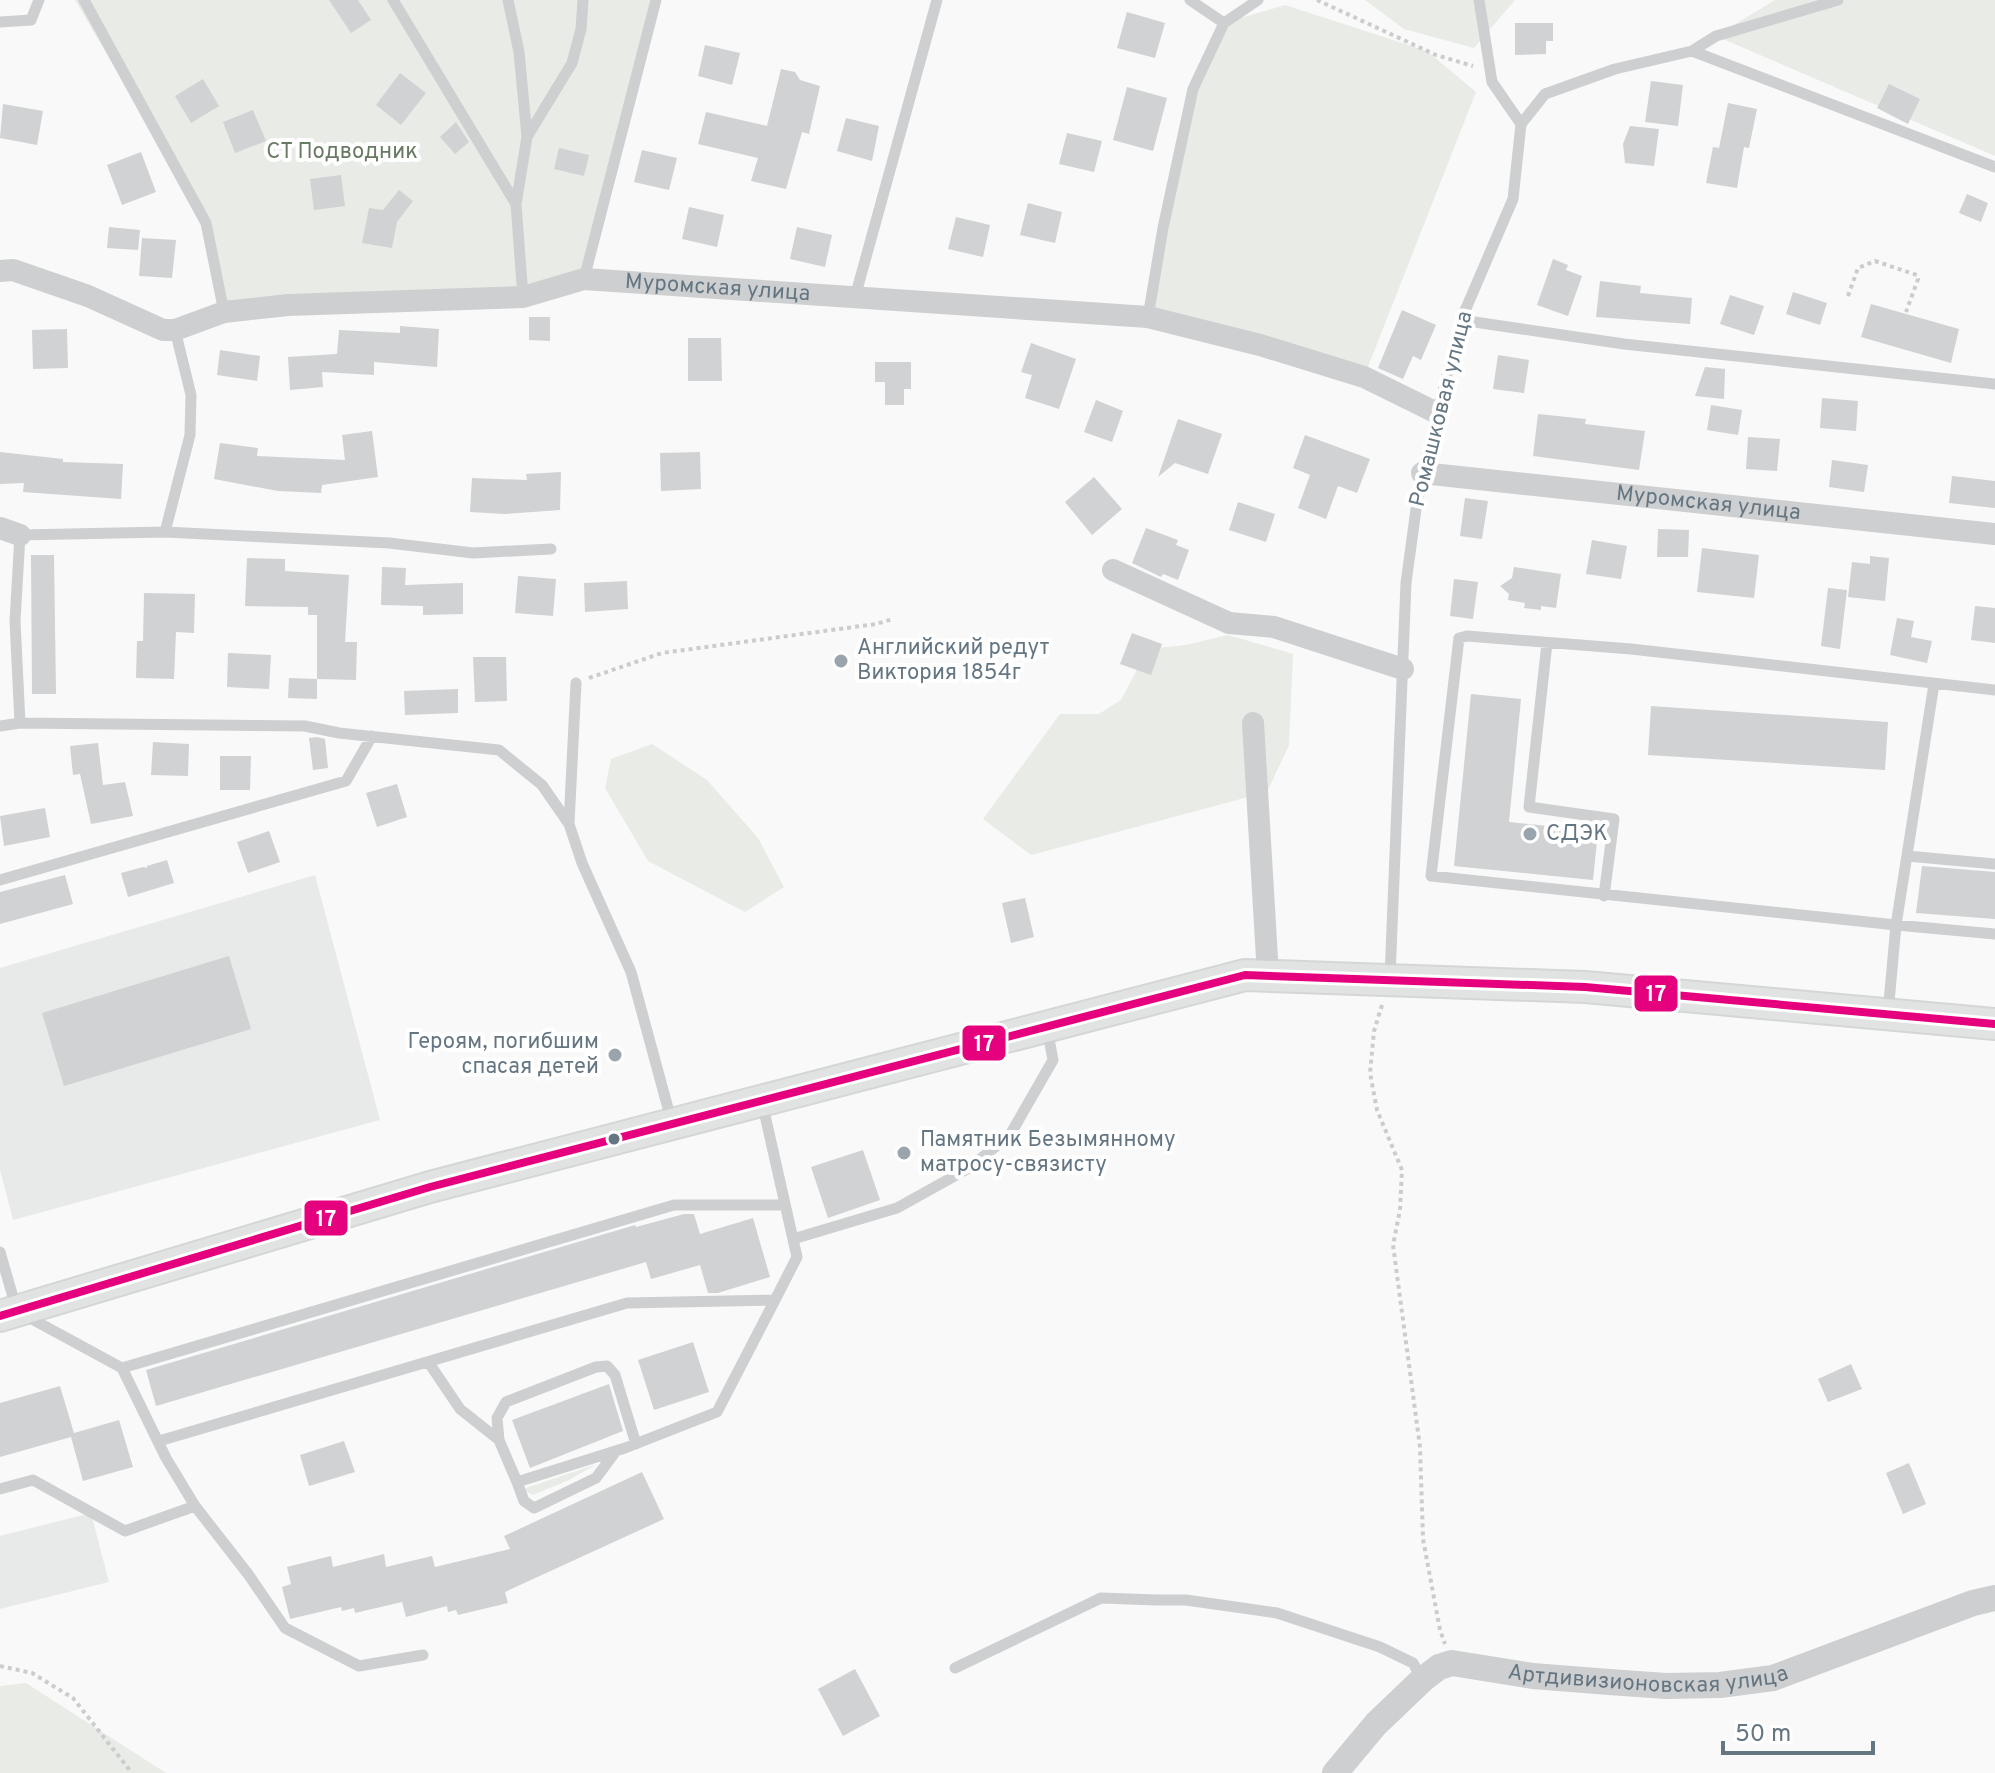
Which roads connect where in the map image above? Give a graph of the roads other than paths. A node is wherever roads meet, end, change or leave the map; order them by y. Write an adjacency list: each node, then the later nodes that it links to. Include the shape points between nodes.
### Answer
1 (39, 0): 12 (lane, via 31,20)
2 (84, 0): 23 (lane, via 206,223)
3 (393, 0): 18 (lane)
4 (508, 0): 16 (lane)
5 (583, 0): 16 (lane, via 572,63)
6 (656, 0): 20 (lane)
7 (937, 0): 22 (lane)
8 (1190, 0): 13 (lane)
9 (1258, 0): 13 (lane)
10 (1479, 0): 15 (lane, via 1492,82)
11 (1838, 0): 14 (lane, via 1716,36)
12 (0, 22)
13 (1224, 23): 24 (lane, via 1193,89)
14 (1692, 51): 15 (lane, via 1615,69 1545,94); 17 (lane)
15 (1521, 124): 25 (lane, Ромашковая улица, via 1513,199)
16 (527, 137): 18 (lane)
17 (1995, 167)
18 (516, 204): 21 (lane)
19 (4, 267): 26 (street, via 163,330)
20 (584, 279): 21 (street, Муромская улица); 22 (street, Муромская улица)
21 (523, 297): 23 (street, Муромская улица)
22 (855, 297): 24 (street, Муромская улица)
23 (224, 312): 26 (street, Муромская улица)
24 (1148, 317): 28 (street, Муромская улица, via 1364,377)
25 (1461, 320): 27 (lane, via 1624,344); 28 (lane, Ромашковая улица)
26 (175, 330): 31 (lane, via 191,395 190,435)
27 (1995, 384)
28 (1437, 413): 29 (lane, Ромашковая улица)
29 (1422, 473): 32 (street, Муромская улица); 36 (lane, Ромашковая улица, via 1406,583)
30 (10, 531): 31 (lane); 40 (lane)
31 (165, 532): 33 (lane, via 389,543 473,553)
32 (1995, 534)
33 (551, 549)
34 (1113, 570): 36 (street, via 1229,623 1274,627)
35 (1547, 643): 38 (lane); 48 (lane, via 1529,807 1614,819); 48 (lane, via 1459,638 1431,876)
36 (1403, 669): 52 (lane, Ромашковая улица)
37 (576, 683): 44 (lane)
38 (1934, 684): 39 (lane); 45 (lane)
39 (1995, 690)
40 (20, 723): 42 (lane); 43 (lane, via 305,726)
41 (1253, 723): 51 (street)
42 (0, 726)
43 (372, 736): 44 (lane, via 499,750 542,785); 47 (lane, via 346,781)
44 (569, 824): 57 (lane, via 631,972)
45 (1907, 856): 46 (lane); 49 (lane)
46 (1995, 864)
47 (0, 880)
48 (1604, 896): 49 (lane)
49 (1896, 925): 50 (lane); 53 (lane)
50 (1995, 934)
51 (1268, 975): 52 (main road); 55 (main road, via 1245,975)
52 (1390, 980): 53 (main road, via 1585,987)
53 (1888, 1015): 54 (main road)
54 (1995, 1024)
55 (1047, 1026): 56 (main road); 59 (lane, via 1053,1060 1010,1135 969,1168 897,1208)
56 (762, 1100): 57 (main road); 58 (lane)
57 (673, 1124): 62 (main road, via 430,1187)
58 (785, 1205): 59 (lane); 64 (lane, via 674,1205)
59 (793, 1239): 61 (lane, via 797,1257)
60 (0, 1252): 62 (lane)
61 (775, 1300): 63 (lane, via 627,1303); 67 (lane, via 717,1412)
62 (8, 1313): 64 (lane)
63 (429, 1363): 65 (lane, via 460,1409); 66 (lane)
64 (122, 1368): 66 (lane)
65 (499, 1440): 67 (lane, via 497,1418 506,1402 607,1366 615,1375); 69 (lane)
66 (159, 1441): 71 (lane)
67 (636, 1444): 68 (lane)
68 (616, 1451): 69 (lane); 69 (lane, via 596,1478 534,1508 524,1501)
69 (517, 1482)
70 (0, 1489): 71 (lane, via 33,1480 125,1531)
71 (195, 1506): 73 (lane, via 285,1628 359,1666)
72 (1995, 1598): 75 (street, Артдивизионовская улица, via 1773,1678 1666,1686 1533,1676 1452,1663)
73 (423, 1655)
74 (955, 1668): 75 (lane, via 1101,1598 1277,1613 1380,1647 1413,1663)
75 (1422, 1680): 76 (street, via 1376,1724)
76 (1344, 1771)

